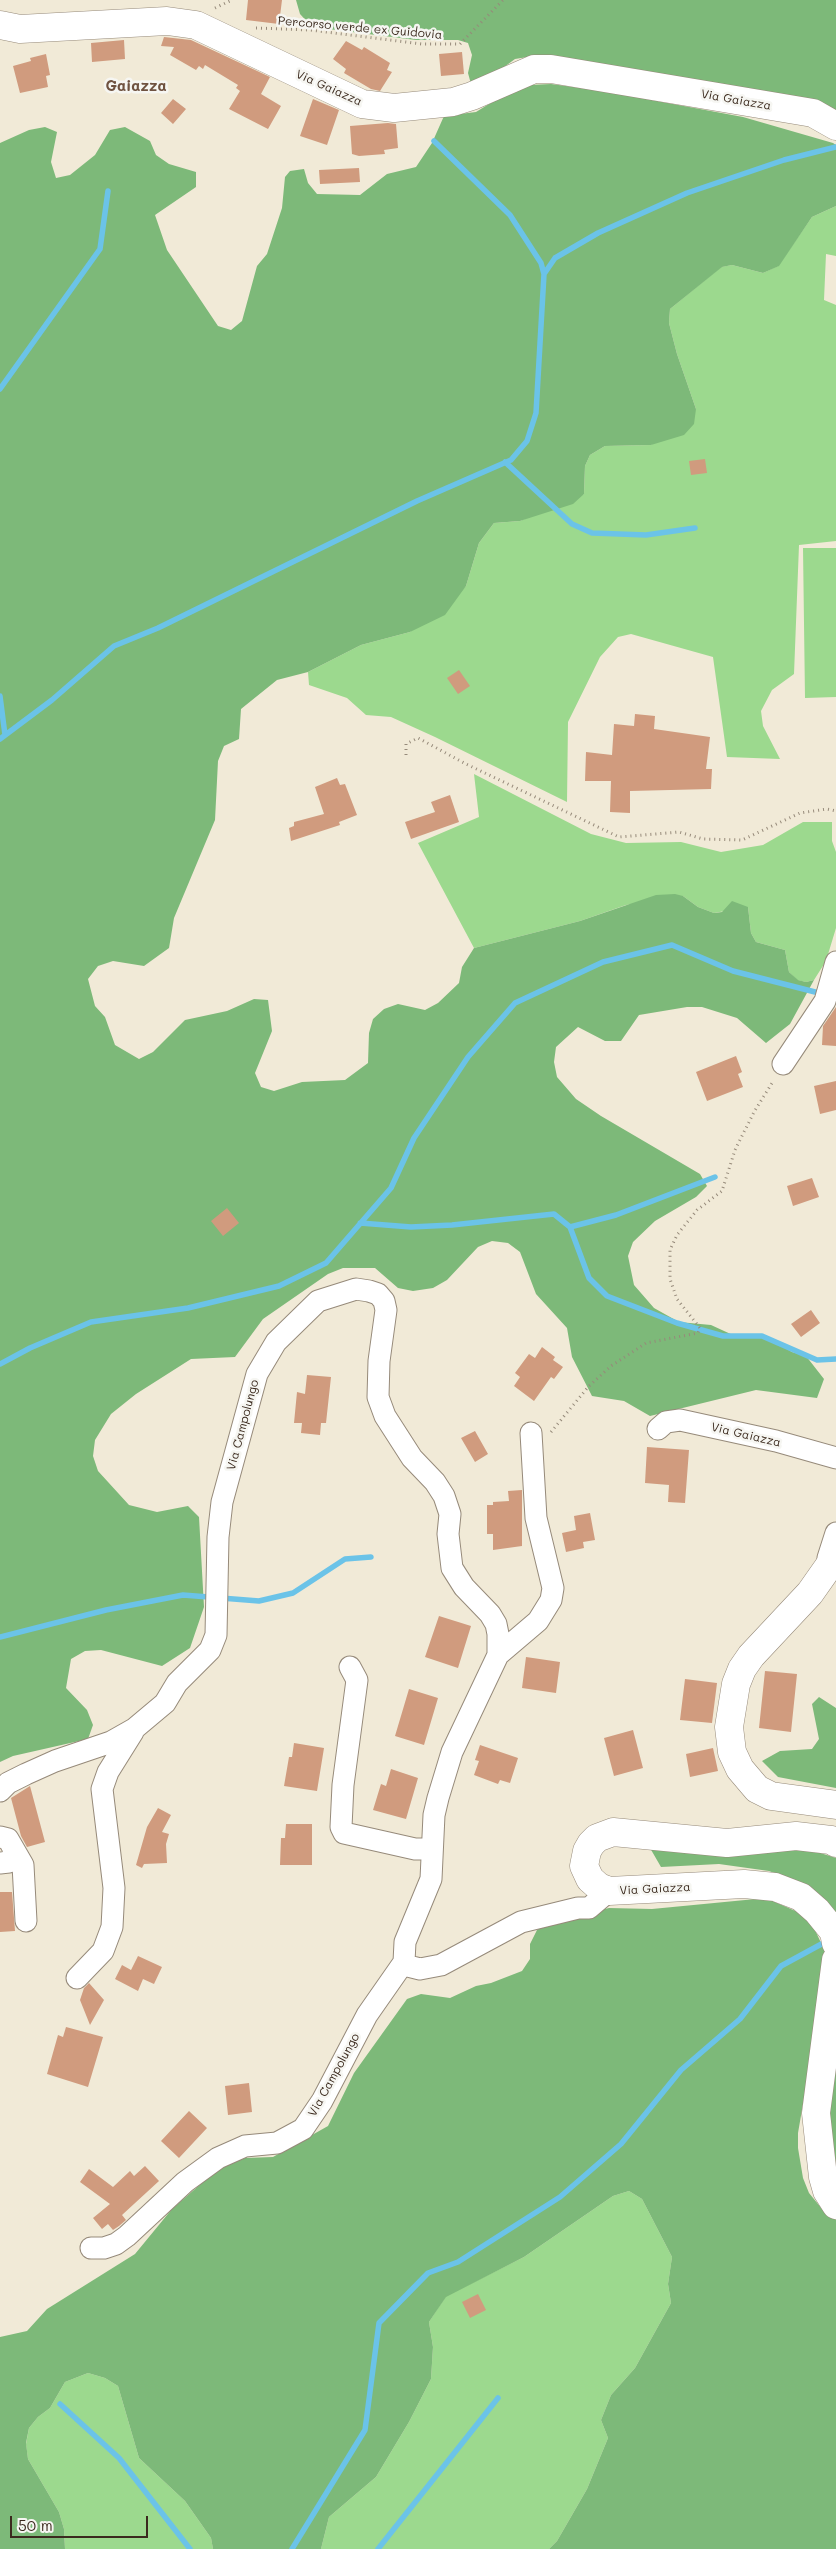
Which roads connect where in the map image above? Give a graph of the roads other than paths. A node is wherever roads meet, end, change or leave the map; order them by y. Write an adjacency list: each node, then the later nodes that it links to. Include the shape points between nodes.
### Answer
1 (0, 25): 2 (main road, Via Gaiazza, via 20,29 167,21 196,25 362,104 394,108 453,102 534,69 551,69 813,113)
2 (836, 126)
3 (836, 962): 4 (street, via 825,1001)
4 (783, 1064)
5 (658, 1429): 7 (street, Via Gaiazza, via 666,1422 680,1420)
6 (540, 1434): 10 (street, via 536,1518 553,1588 551,1600 542,1616)
7 (836, 1458)
8 (836, 1533): 9 (street, via 828,1558)
9 (832, 1561): 14 (main road, via 810,1593 746,1662 736,1684 729,1727 732,1752 740,1769 757,1789 771,1796)
10 (498, 1654): 12 (street, Via Campolungo, via 496,1624 452,1568 448,1534 450,1514 444,1496 396,1433 378,1396 385,1325 384,1301 378,1294 356,1289 339,1292 318,1301 303,1314 276,1342 257,1374 222,1502 216,1635 210,1650 177,1683 165,1703); 16 (street, Via Campolungo, via 452,1752 434,1815)
11 (350, 1667): 16 (street, via 356,1680 343,1785 344,1833 415,1849)
12 (134, 1729): 13 (street, Via Campolungo, via 112,1742 26,1774); 23 (street, via 108,1772 102,1789 114,1888 112,1927 103,1951)
13 (0, 1791)
14 (836, 1805)
15 (836, 1843): 18 (main road, Via Gaiazza, via 796,1836 727,1843 612,1832 591,1844 584,1866 598,1887)
16 (432, 1848): 22 (street, Via Campolungo, via 434,1866 431,1879 405,1942)
17 (5, 1850): 19 (street, via 23,1865)
18 (609, 1891): 20 (main road, Via Gaiazza, via 744,1884 775,1887 801,1897 817,1911 834,1932); 22 (street, via 589,1908 521,1922 441,1965 420,1969)
19 (26, 1922)
20 (836, 1943)
21 (836, 1960): 24 (main road, via 816,2113 823,2177)
22 (404, 1962): 25 (street, Via Campolungo, via 367,2015 322,2101 303,2129 277,2143 245,2146 218,2158 185,2182 116,2244)
23 (77, 1978)
24 (836, 2205)
25 (91, 2248)

